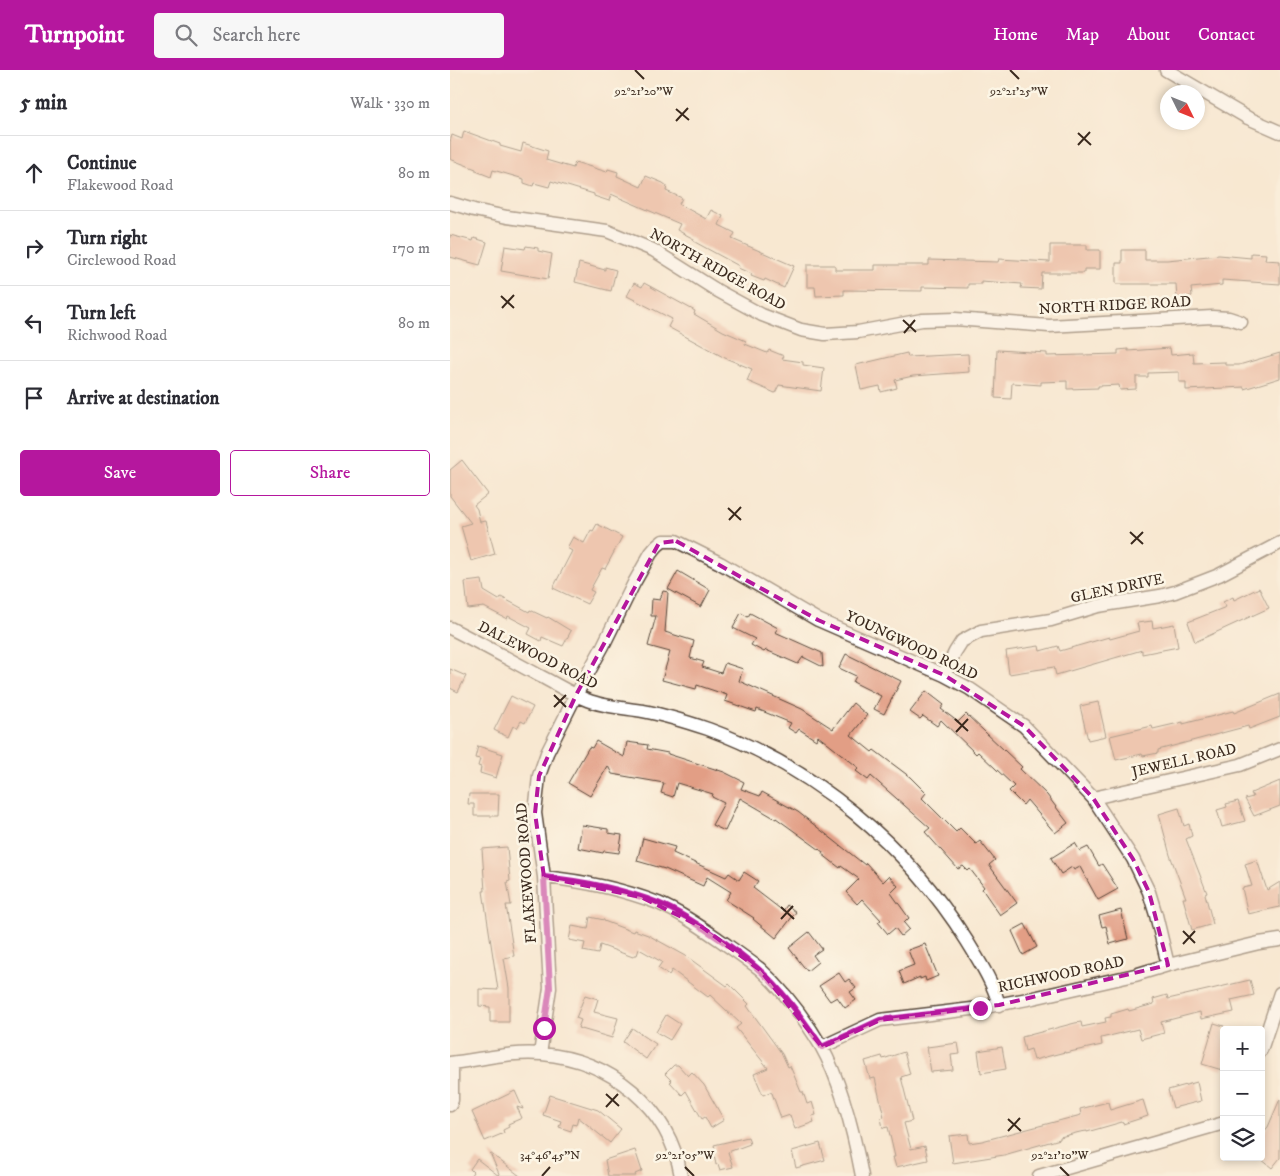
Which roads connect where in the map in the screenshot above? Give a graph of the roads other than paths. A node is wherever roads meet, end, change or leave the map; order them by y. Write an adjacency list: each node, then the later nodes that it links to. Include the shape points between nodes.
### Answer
1 (1166, 70): 2 (street, via 1248,118)
2 (1280, 132)
3 (450, 203): 4 (street, NORTH RIDGE ROAD, via 507,216 607,231 653,250 762,315 801,330 825,334 946,319 1049,326 1212,317)
4 (1241, 322)
5 (663, 541): 8 (street, YOUNGWOOD ROAD, via 686,546 818,620); 9 (street, FLAKEWOOD ROAD, via 656,546 634,583)
6 (1280, 543): 8 (street, GLEN DRIVE, via 1219,575 1176,592 1105,604 1051,620 981,631 962,642)
7 (450, 628): 9 (street, DALEWOOD ROAD)
8 (944, 675): 11 (street, YOUNGWOOD ROAD, via 1020,722)
9 (576, 694): 12 (street, FLAKEWOOD ROAD, via 539,776 535,813); 16 (street, DALEWOOD ROAD, via 589,701 683,721 739,741 772,757 827,793 868,824 926,883 975,954)
10 (1280, 749): 11 (street, JEWELL ROAD, via 1240,764)
11 (1093, 798): 14 (street, YOUNGWOOD ROAD, via 1144,881)
12 (544, 877): 18 (street, via 641,897 702,927 765,975 782,992); 19 (street, FLAKEWOOD ROAD, via 550,988)
13 (1280, 940): 14 (street, RICHWOOD ROAD)
14 (1168, 965): 16 (street, RICHWOOD ROAD)
15 (1280, 993): 17 (street)
16 (999, 1005): 18 (street, RICHWOOD ROAD, via 880,1020)
17 (1265, 1038)
18 (822, 1047): 24 (street, via 844,1102)
19 (540, 1054): 20 (street); 23 (street, via 586,1063 624,1084 663,1128)
20 (451, 1063): 21 (street)
21 (450, 1105)
22 (1220, 1125): 25 (street)
23 (681, 1176)
24 (862, 1176)
25 (1039, 1176)

